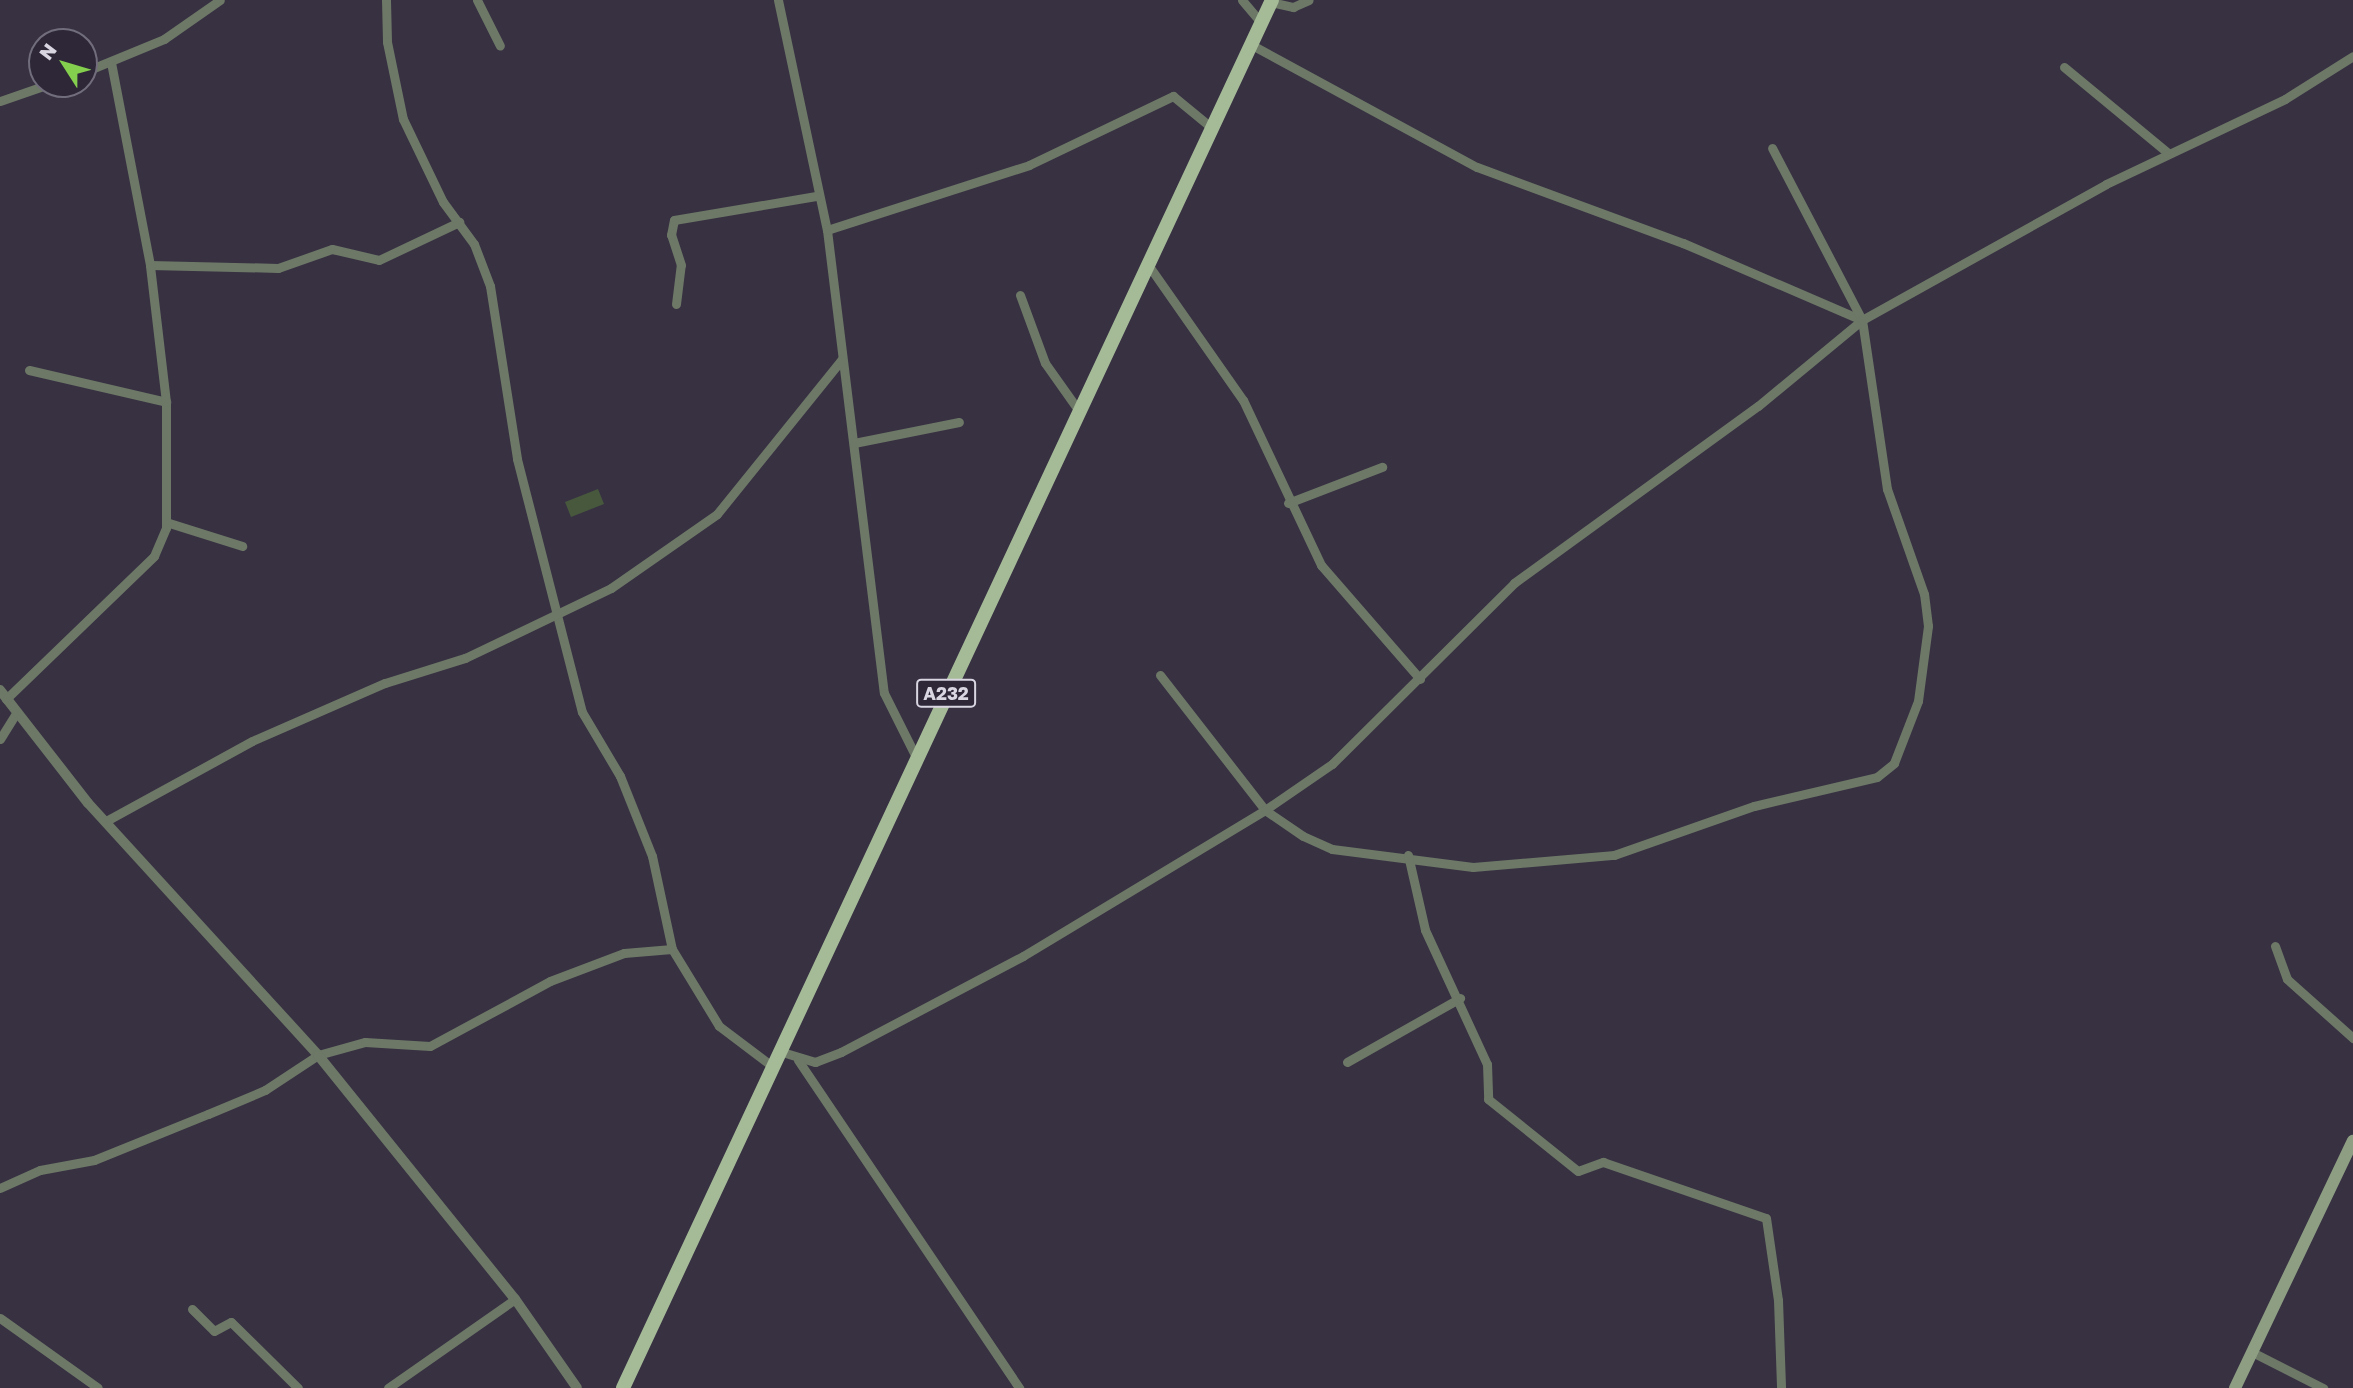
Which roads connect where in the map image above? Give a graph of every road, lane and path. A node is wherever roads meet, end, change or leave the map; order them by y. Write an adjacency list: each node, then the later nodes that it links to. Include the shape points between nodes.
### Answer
1 (220, 0): 12 (street, via 164,39)
2 (387, 0): 21 (street, via 387,41 403,119 443,202)
3 (477, 0): 10 (street)
4 (778, 0): 20 (street)
5 (1242, 0): 8 (street)
6 (1309, 0): 7 (street, via 1293,7)
7 (1272, 1): 8 (main road, A232)
8 (1261, 23): 9 (main road, A232)
9 (1250, 44): 17 (main road, A232); 27 (street, via 1477,167 1683,243)
10 (500, 46)
11 (2353, 56): 19 (street, via 2285,99)
12 (111, 63): 13 (street); 23 (street)
13 (98, 67)
14 (2064, 68): 19 (street)
15 (28, 91): 16 (street)
16 (0, 101)
17 (1212, 128): 22 (street, via 1173,96 1029,165); 24 (main road, A232)
18 (1772, 148): 27 (street)
19 (2168, 153): 27 (street)
20 (816, 196): 22 (street); 26 (street, via 674,220 671,235 681,265)
21 (459, 222): 23 (street, via 379,260 332,249 278,268); 38 (street, via 490,286 517,459)
22 (827, 230): 28 (street)
23 (150, 265): 30 (street)
24 (1149, 266): 31 (main road, A232); 35 (street, via 1243,400)
25 (1020, 295): 31 (street, via 1045,363)
26 (676, 304)
27 (1863, 320): 40 (street, via 1758,406 1514,583); 47 (street, via 1887,489 1914,556 1928,626 1918,701 1894,763 1877,777 1754,806 1614,855 1518,869)
28 (842, 359): 33 (street); 38 (street, via 717,514)
29 (29, 370): 30 (street)
30 (166, 402): 36 (street)
31 (1079, 411): 44 (main road, A232)
32 (959, 422): 33 (street)
33 (854, 443): 44 (street, via 884,693)
34 (1382, 467): 35 (street)
35 (1288, 503): 40 (street, via 1321,565)
36 (166, 522): 37 (street); 41 (street, via 154,556)
37 (242, 546)
38 (557, 619): 46 (street, via 252,741); 49 (street, via 582,712 621,776 652,856)
39 (1160, 675): 45 (street)
40 (1420, 678): 45 (street, via 1332,764)
41 (3, 694): 42 (street)
42 (16, 713): 43 (street); 46 (street)
43 (0, 739)
44 (916, 757): 52 (main road, A232)
45 (1265, 810): 47 (street, via 1332,849); 54 (street, via 1023,956 841,1052)
46 (106, 821): 53 (street)
47 (1408, 855): 50 (street, via 1425,930)
48 (2275, 946): 51 (street, via 2287,979)
49 (673, 949): 53 (street, via 624,953 550,981 430,1046 365,1042); 56 (street, via 719,1026)
50 (1460, 998): 55 (street); 71 (street, via 1487,1064 1488,1099 1578,1171 1603,1162 1766,1219 1779,1300)
51 (2353, 1038)
52 (779, 1051): 54 (street); 56 (main road, A232)
53 (318, 1055): 60 (street, via 265,1090 208,1114 94,1160 40,1170); 61 (street)
54 (798, 1060): 70 (street)
55 (1346, 1062)
56 (772, 1066): 69 (main road, A232)
57 (2353, 1140): 58 (main road)
58 (2339, 1164): 59 (street); 64 (main road)
59 (2353, 1169)
60 (0, 1188)
61 (515, 1299): 67 (street); 68 (street)
62 (192, 1309): 66 (street, via 214,1331 231,1322)
63 (0, 1318): 65 (street)
64 (2252, 1352): 72 (main road); 73 (street)
65 (98, 1388)
66 (298, 1388)
67 (388, 1388)
68 (577, 1388)
69 (623, 1388)
70 (1019, 1388)
71 (1781, 1388)
72 (2235, 1388)
73 (2323, 1388)

